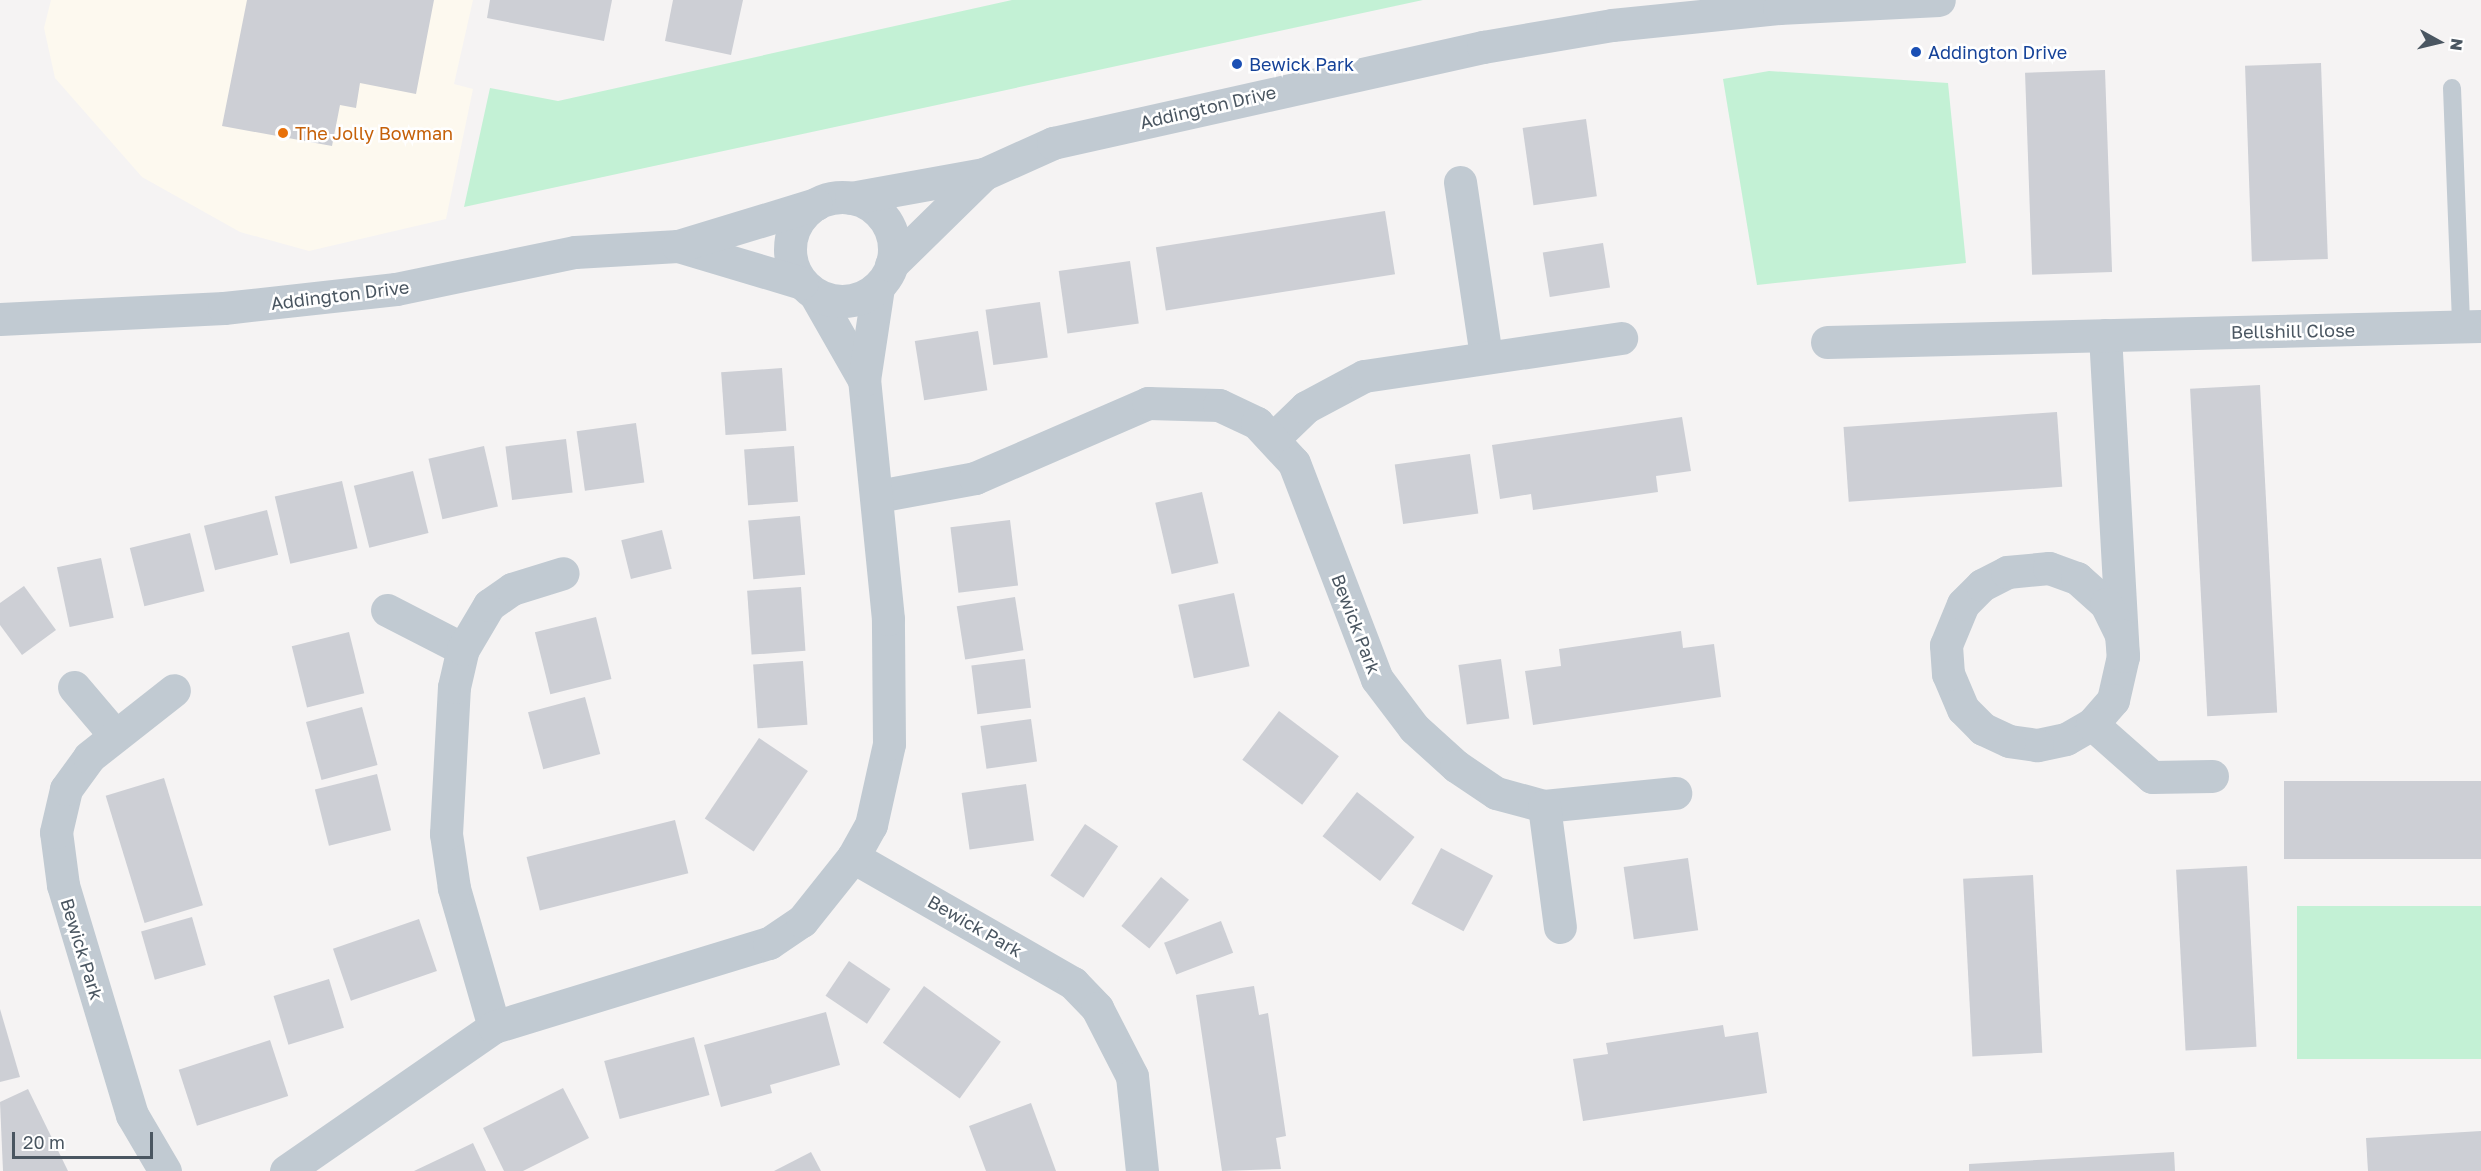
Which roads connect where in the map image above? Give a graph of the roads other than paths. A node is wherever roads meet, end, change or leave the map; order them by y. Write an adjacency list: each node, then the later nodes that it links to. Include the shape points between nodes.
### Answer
1 (1939, 0): 3 (street, Addington Drive, via 1703,14 1483,47 1053,143)
2 (2452, 88): 11 (lane)
3 (984, 174): 5 (street, Addington Drive); 8 (street, Addington Drive)
4 (1460, 182): 15 (street)
5 (851, 198): 6 (street); 8 (street, via 879,213 889,226)
6 (816, 204): 7 (street, Addington Drive); 9 (street, via 793,231 793,267)
7 (678, 246): 9 (street, Addington Drive); 10 (street, Addington Drive, via 575,252 396,289 306,300)
8 (884, 276): 9 (street, via 849,302); 16 (street)
9 (808, 288): 16 (street)
10 (0, 319)
11 (2471, 326): 12 (street, Bellshill Close)
12 (2105, 335): 14 (street, Bellshill Close); 22 (street)
13 (1621, 338): 15 (street)
14 (1827, 342)
15 (1486, 356): 17 (street, via 1342,384 1306,407)
16 (864, 380): 18 (street)
17 (1275, 437): 18 (street, via 1219,405 1148,404 975,478); 29 (street, Bewick Park, via 1308,494 1360,644 1395,706 1474,781 1519,802)
18 (878, 496): 30 (street, via 888,619 890,744 871,825)
19 (563, 573): 21 (street, via 512,589 489,605)
20 (387, 610): 21 (street)
21 (463, 649): 32 (street, via 453,698 446,834 454,888)
22 (2123, 656): 25 (street, via 2113,700); 25 (street, via 2121,635 2104,600 2077,578 2049,568 2007,572 1982,585 1954,620 1946,645 1951,687 1983,729 2008,741 2037,745 2066,739)
23 (74, 687): 26 (street)
24 (174, 690): 26 (street, Bewick Park)
25 (2092, 724): 27 (street, via 2152,777)
26 (114, 734): 33 (street, Bewick Park, via 88,757 66,789 58,813 57,855 132,1115)
27 (2212, 776)
28 (1675, 793): 29 (street, Bewick Park)
29 (1544, 806): 31 (street)
30 (853, 857): 32 (street, via 802,921 769,943); 35 (street, Bewick Park, via 1073,983 1097,1008 1132,1076)
31 (1560, 927)
32 (494, 1027): 34 (street)
33 (165, 1171)
34 (286, 1171)
35 (1142, 1171)

